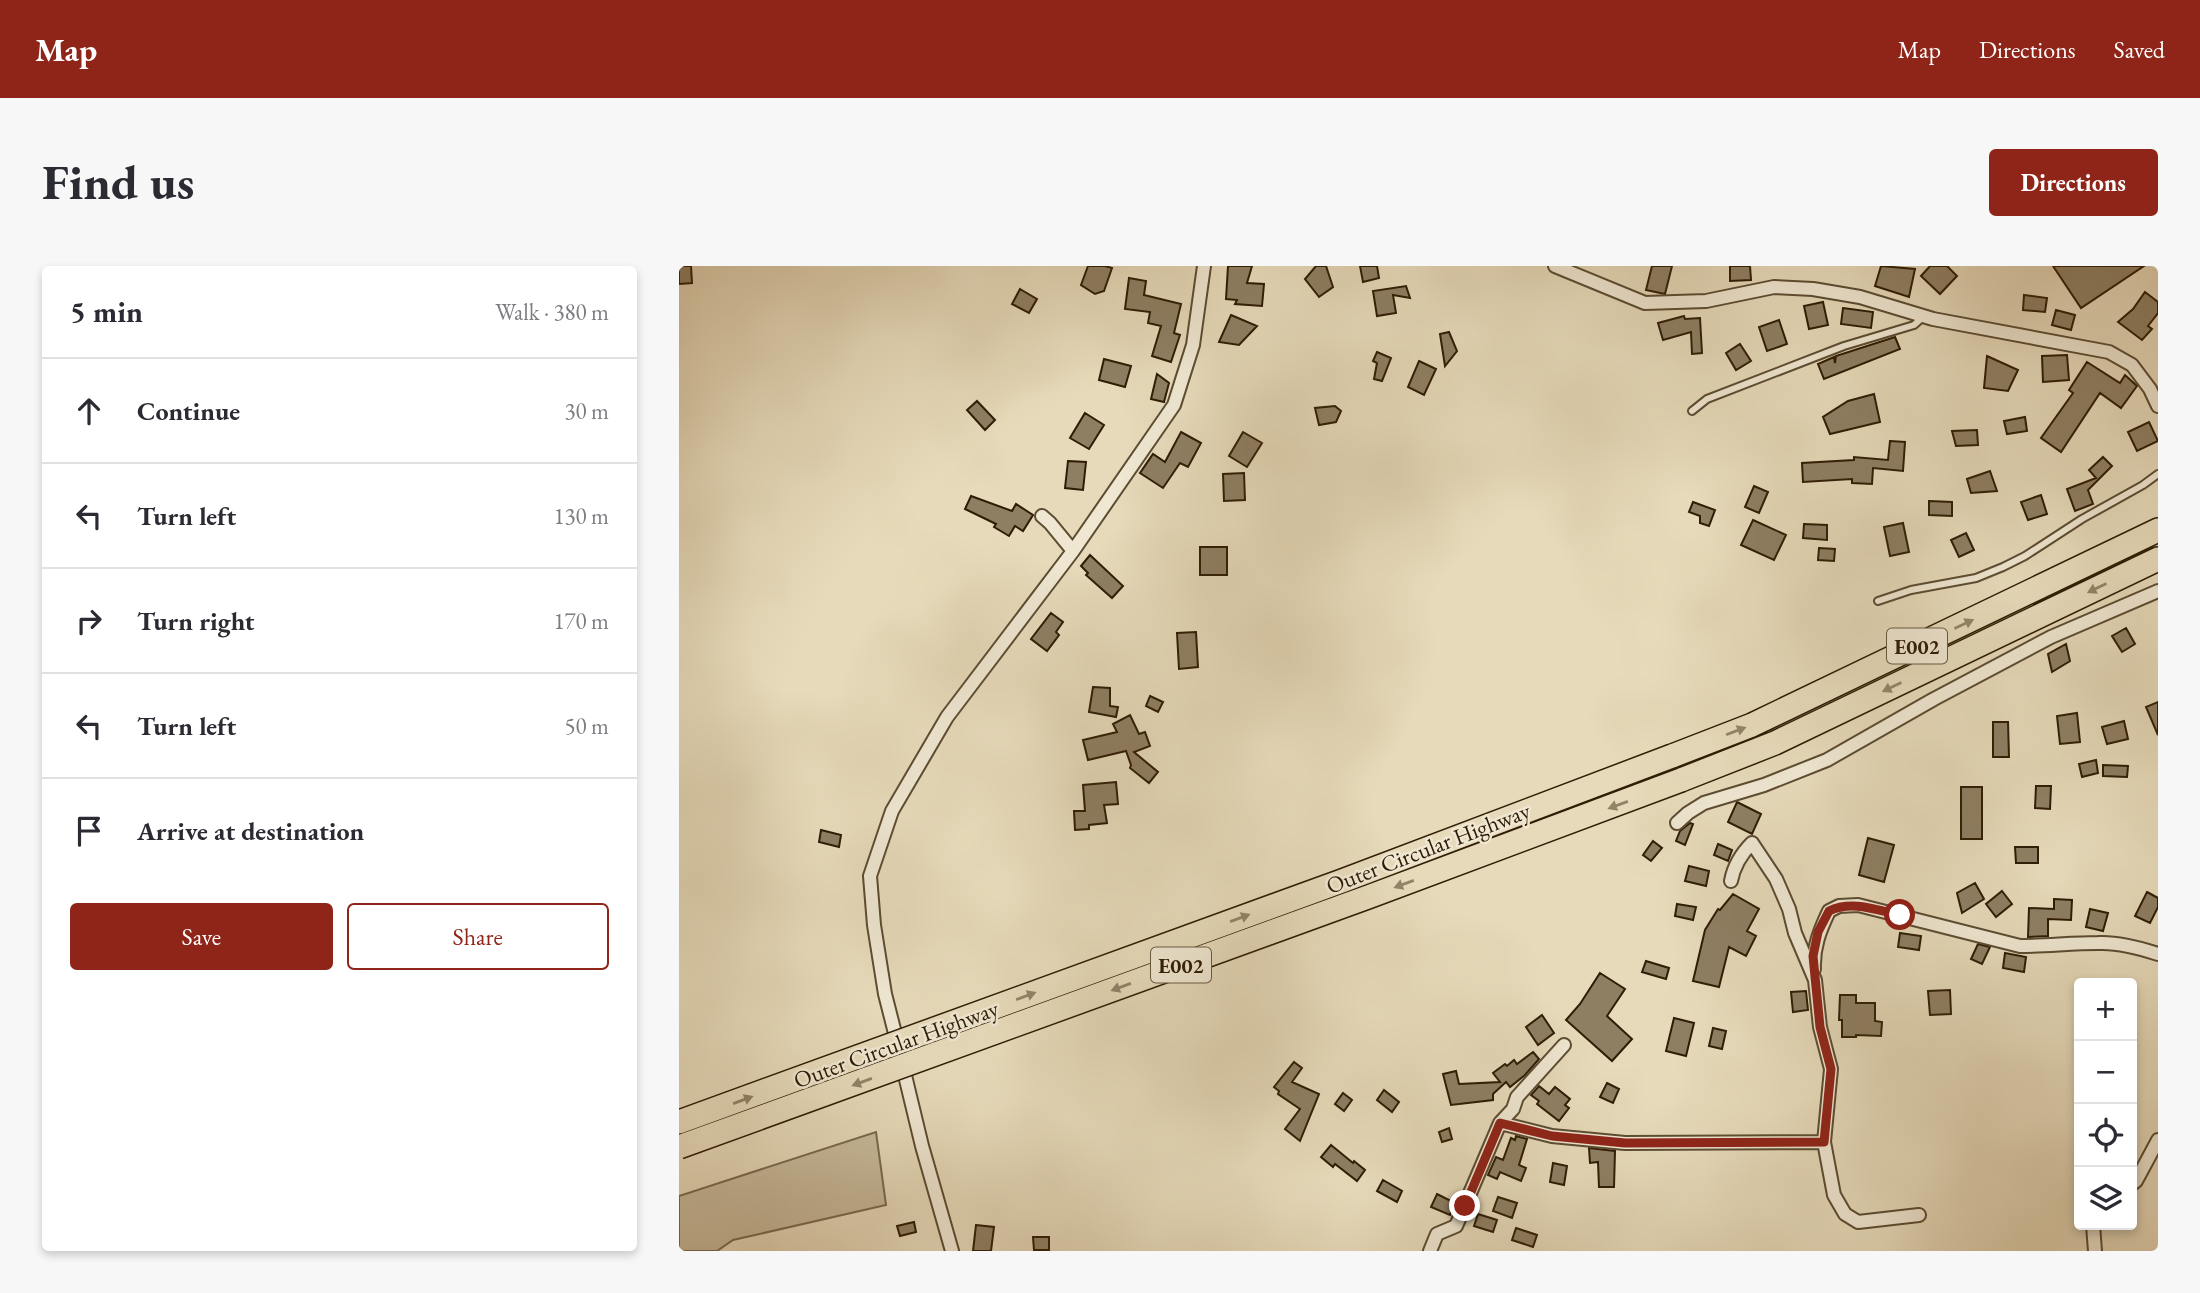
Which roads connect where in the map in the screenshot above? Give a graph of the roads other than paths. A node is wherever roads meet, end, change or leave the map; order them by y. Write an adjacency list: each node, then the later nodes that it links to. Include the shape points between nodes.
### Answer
1 (1204, 266): 9 (street, via 1193,345 1174,405)
2 (1555, 266): 3 (street, via 1644,303 1706,301 1774,287 1860,297)
3 (1924, 316): 4 (street, via 2109,352 2132,365); 5 (lane, via 1914,325 1844,346 1707,399)
4 (2158, 406)
5 (1692, 411)
6 (2158, 474): 12 (lane, via 2003,567 1976,578)
7 (1042, 516): 9 (street)
8 (2158, 530): 18 (highway, Outer Circular Highway / E002, one-way to 8, bridge, via 1342,881 1752,724)
9 (1073, 551): 26 (street, via 947,717 892,811 870,876 885,993)
10 (2158, 559): 22 (highway, Outer Circular Highway / E002, one-way to 22, bridge, via 1775,743 1368,897)
11 (2158, 591): 13 (street, via 2051,637 1827,760 1704,803)
12 (1878, 601)
13 (1677, 823)
14 (1731, 881): 16 (street, via 1741,855 1752,843 1776,879)
15 (2158, 954): 16 (street, via 2100,942 2020,946 1858,905 1839,906 1829,911 1818,932)
16 (1815, 980): 21 (street, via 1831,1069)
17 (1564, 1045): 19 (street)
18 (679, 1122)
19 (1500, 1123): 21 (street, via 1552,1136 1625,1143); 27 (street, via 1456,1226 1437,1234)
20 (2158, 1140): 23 (street)
21 (1824, 1142): 24 (street, via 1834,1195 1845,1214 1858,1222)
22 (679, 1147)
23 (2137, 1179)
24 (1919, 1215)
25 (2093, 1230): 28 (street)
26 (951, 1251)
27 (1430, 1251)
28 (2095, 1251)

